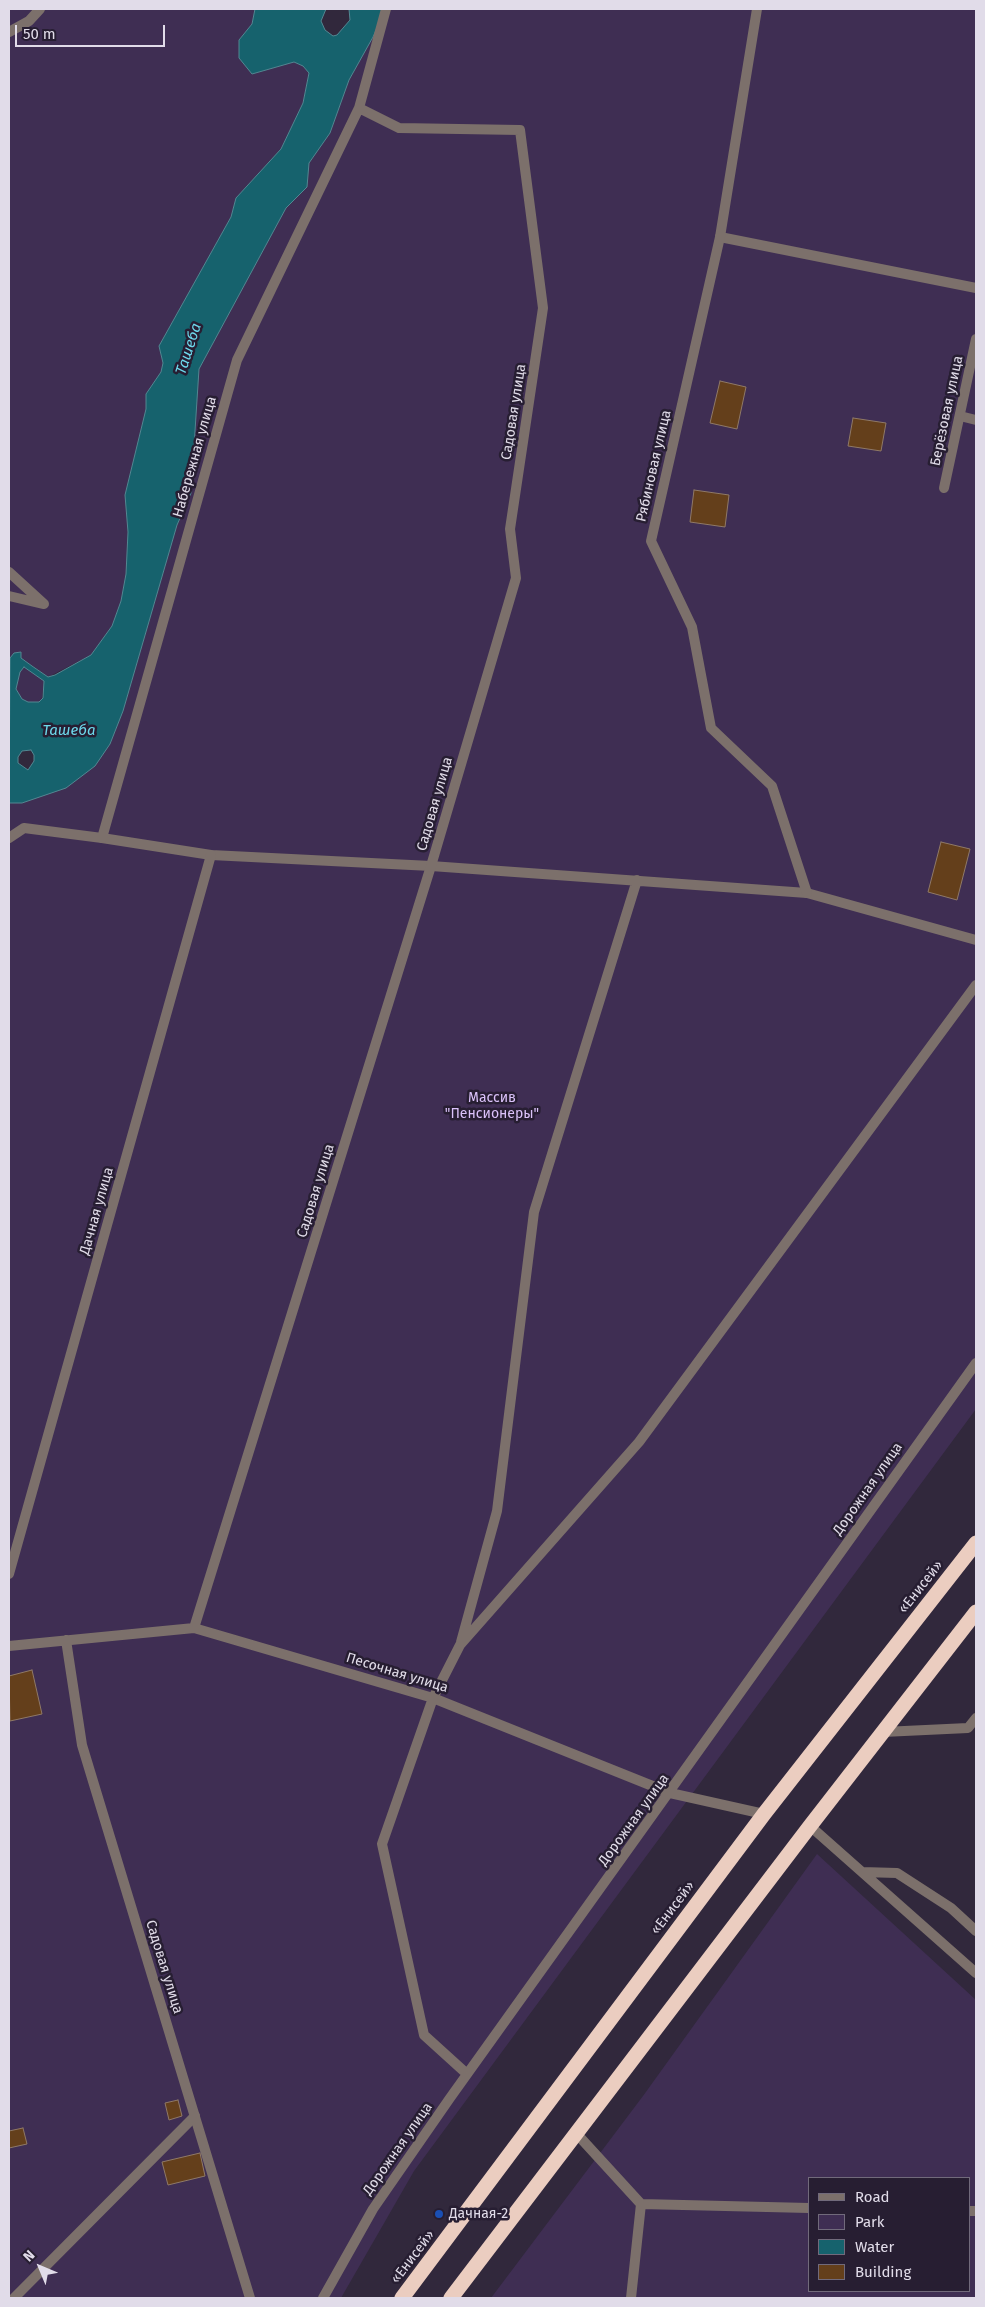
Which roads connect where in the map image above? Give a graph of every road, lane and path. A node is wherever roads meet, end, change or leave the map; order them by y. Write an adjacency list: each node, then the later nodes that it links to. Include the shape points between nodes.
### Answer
1 (40, 9): 4 (street, via 30,21)
2 (386, 9): 5 (street, Набережная улица)
3 (757, 9): 6 (street, Рябиновая улица)
4 (9, 32)
5 (359, 108): 15 (street, Набережная улица, via 237,360); 17 (street, Садовая улица, via 399,128 520,130 544,308 510,529 516,578)
6 (720, 237): 7 (street); 19 (street, Рябиновая улица, via 651,541 692,627 711,728 772,786)
7 (976, 288)
8 (976, 339): 9 (street, Берёзовая улица)
9 (960, 416): 10 (street); 11 (street, Берёзовая улица)
10 (976, 420)
11 (944, 488)
12 (9, 572): 13 (street, via 44,604)
13 (9, 596)
14 (9, 838): 15 (street, via 24,828)
15 (102, 838): 16 (street)
16 (211, 855): 17 (street); 24 (street, Дачная улица)
17 (431, 866): 18 (street); 26 (street, Садовая улица)
18 (637, 880): 19 (street); 29 (street, via 534,1212 497,1511)
19 (807, 893): 20 (street)
20 (976, 940)
21 (976, 985): 29 (street, via 639,1442)
22 (976, 1363): 33 (street, Дорожная улица)
23 (976, 1543): 34 (highway, «Енисей»)
24 (9, 1574)
25 (976, 1612): 32 (highway)
26 (194, 1628): 27 (street, Песочная улица); 30 (street, Песочная улица)
27 (66, 1640): 28 (street, Песочная улица); 40 (street, Садовая улица, via 82,1745)
28 (9, 1646)
29 (460, 1646): 30 (street)
30 (434, 1698): 33 (street, Песочная улица); 39 (street, via 382,1844 424,2035)
31 (976, 1718): 32 (street, via 968,1728)
32 (883, 1732): 35 (highway)
33 (670, 1793): 34 (street, Песочная улица); 39 (street, Дорожная улица)
34 (764, 1814): 47 (highway, «Енисей»)
35 (810, 1826): 36 (street); 41 (highway)
36 (862, 1872): 37 (street, via 896,1873 951,1908); 38 (street)
37 (976, 1931)
38 (976, 1973)
39 (467, 2074): 46 (street, Дорожная улица, via 373,2209)
40 (195, 2116): 44 (street); 45 (street, Садовая улица)
41 (576, 2133): 42 (street); 48 (highway)
42 (641, 2204): 43 (street); 49 (street)
43 (808, 2208)
44 (14, 2298)
45 (250, 2298)
46 (323, 2298)
47 (402, 2298)
48 (451, 2298)
49 (632, 2298)

